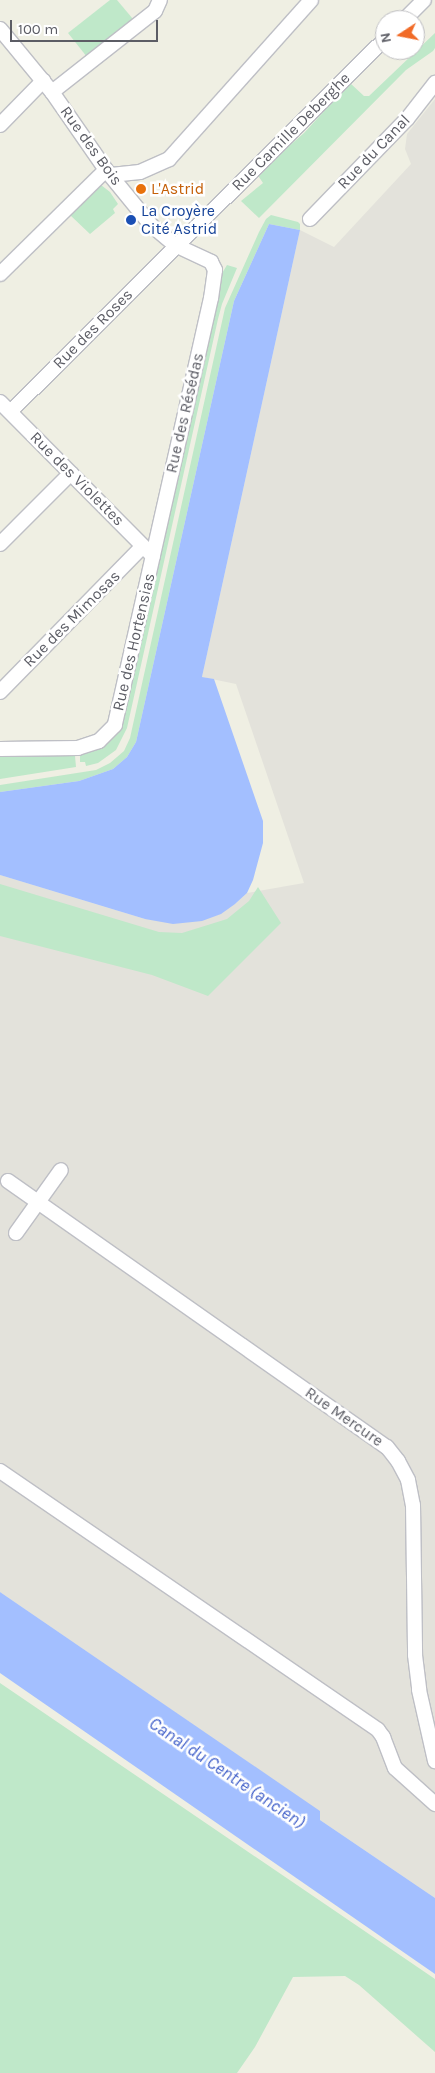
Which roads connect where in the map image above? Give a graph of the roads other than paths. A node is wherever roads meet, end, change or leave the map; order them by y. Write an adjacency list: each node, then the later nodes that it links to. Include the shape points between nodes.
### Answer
1 (160, 0): 9 (street, via 155,11)
2 (424, 0): 4 (street)
3 (305, 2): 11 (street, via 169,159 140,172)
4 (414, 10)
5 (0, 29): 7 (street, Rue des Bois)
6 (375, 49): 13 (street, Rue Camille Deberghe)
7 (43, 81): 9 (street, Rue des Bois); 10 (street)
8 (435, 83): 12 (street, Rue du Canal, via 407,119)
9 (52, 92): 11 (street, Rue des Bois)
10 (0, 125)
11 (109, 172): 13 (street, Rue des Bois, via 150,225); 15 (street)
12 (310, 218)
13 (175, 245): 14 (street, Rue des Bois, via 211,262); 16 (street, Rue des Roses)
14 (215, 270): 19 (street, Rue des Résédas, via 211,298)
15 (0, 274)
16 (5, 407): 17 (street, Rue des Violettes)
17 (71, 474): 18 (street); 19 (street, Rue des Violettes)
18 (0, 544)
19 (148, 551): 20 (street, Rue des Mimosas); 21 (street, Rue des Hortensias, via 115,725 99,741 78,748)
20 (0, 692)
21 (0, 749)
22 (61, 1170): 24 (street)
23 (8, 1181): 24 (street, Rue Mercure)
24 (38, 1202): 25 (street); 27 (street, Rue Mercure, via 387,1447 398,1461 408,1480 413,1505 415,1655 419,1690)
25 (16, 1234)
26 (0, 1471): 28 (street, via 378,1730 395,1768)
27 (435, 1761)
28 (418, 1790): 29 (street); 30 (street)
29 (435, 1804)
30 (435, 1809)

